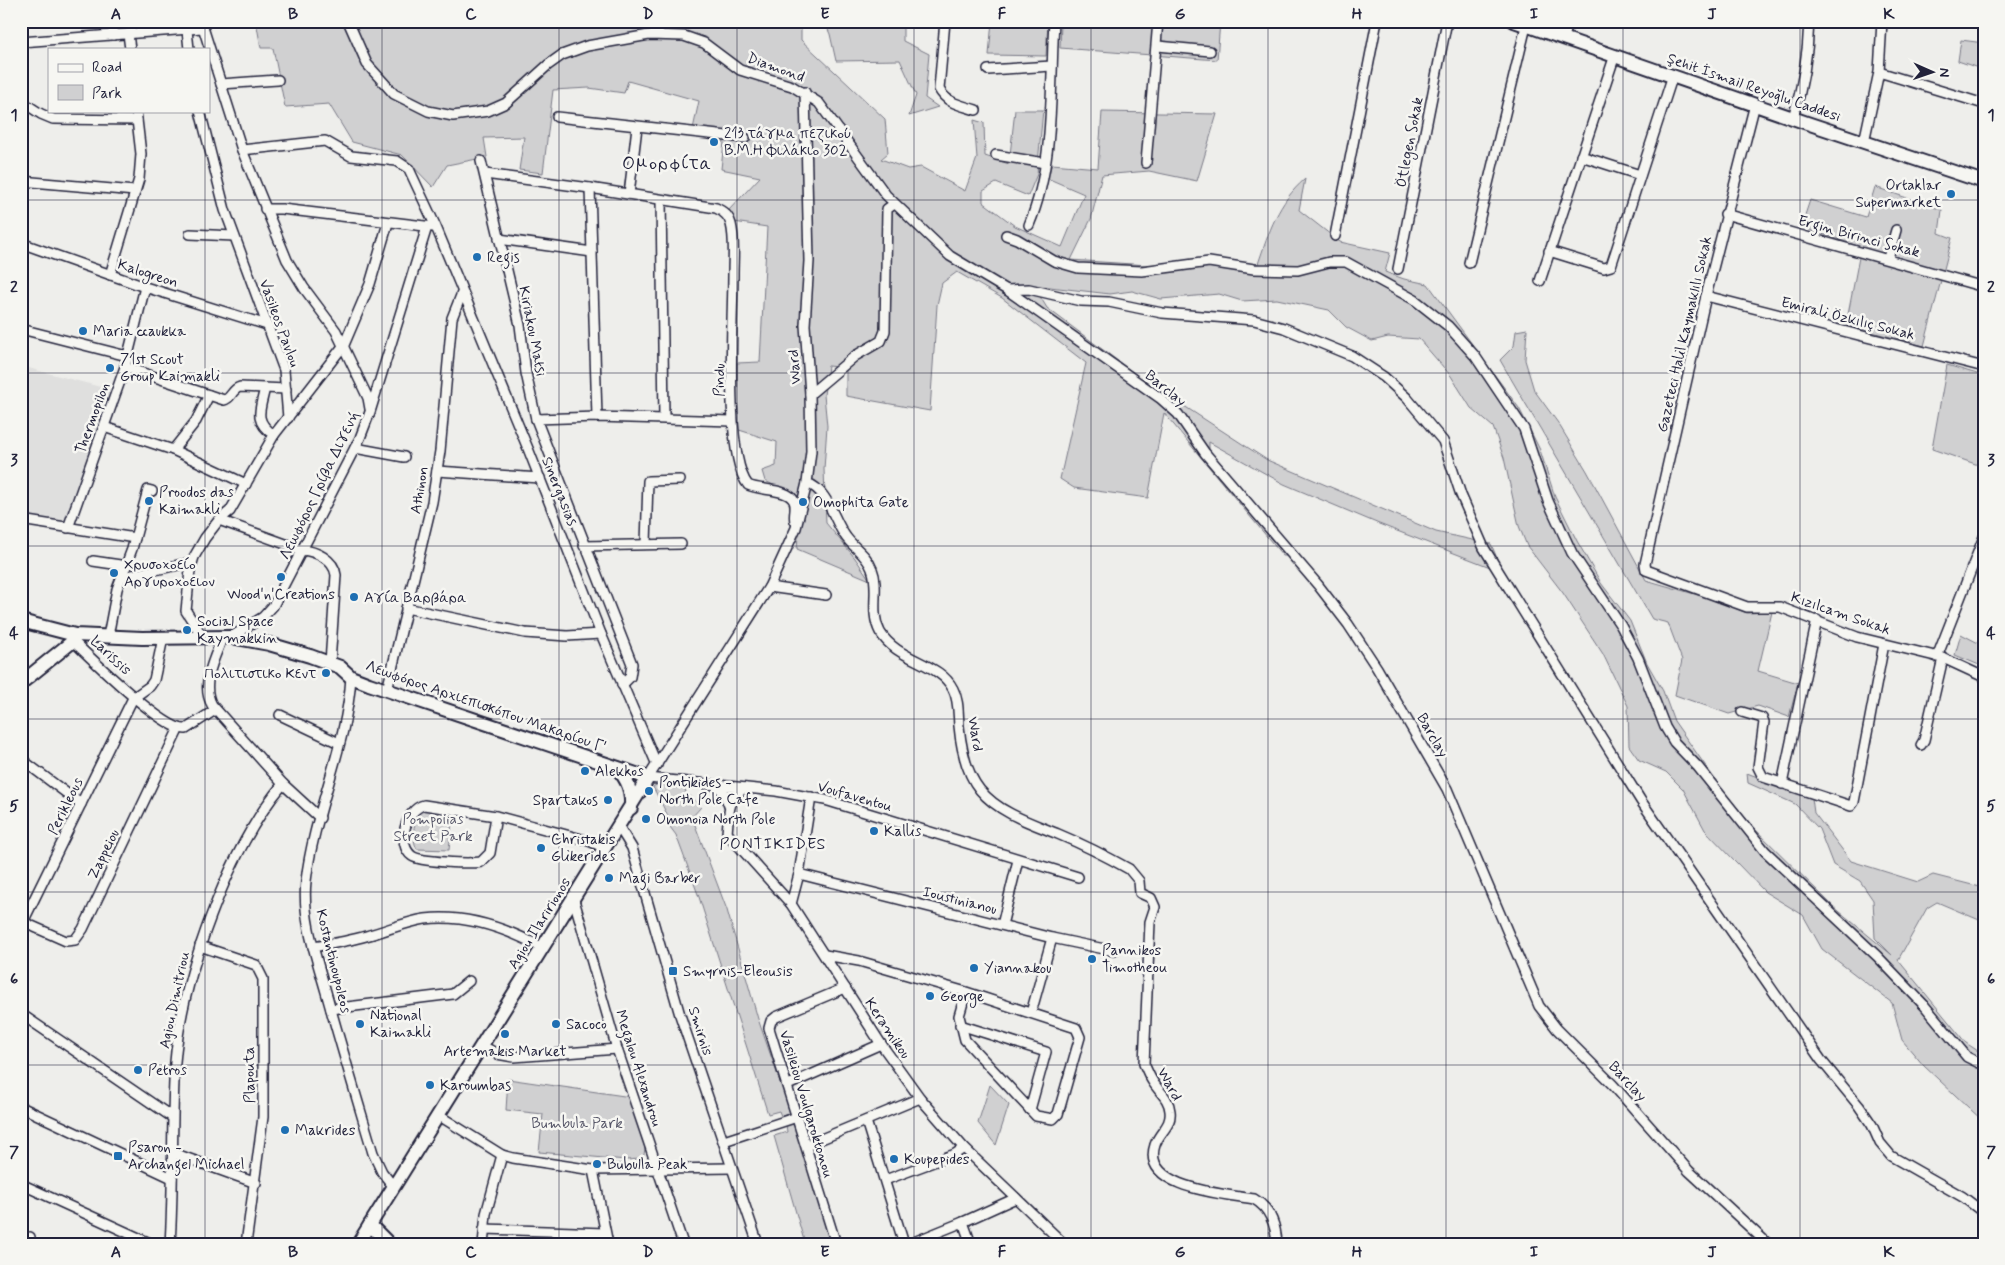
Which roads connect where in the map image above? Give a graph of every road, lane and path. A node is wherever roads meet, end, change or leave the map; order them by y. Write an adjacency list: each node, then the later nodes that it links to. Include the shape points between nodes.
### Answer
1 (112, 21): 16 (street)
2 (348, 21): 32 (street, Diamond, via 367,64 394,94 428,111 453,116 488,111 506,104 562,55 586,46 649,35 674,35 697,40 740,70)
3 (945, 21): 36 (street, via 939,90 943,98 952,103)
4 (1054, 21): 26 (street)
5 (1158, 21): 19 (street)
6 (1377, 21): 68 (street)
7 (1447, 21): 75 (street, Ötlegen Sokak)
8 (1514, 21): 14 (street, Şehit İsmail Reyoğlu Caddesi)
9 (1569, 21): 17 (street)
10 (1809, 21): 40 (street, via 1805,63)
11 (1882, 21): 28 (street)
12 (202, 24): 13 (street); 22 (street, Λεωφόρος Γρίβα Διγενή)
13 (186, 26): 15 (street); 21 (street)
14 (1526, 26): 17 (street, Şehit İsmail Reyoğlu Caddesi); 74 (street)
15 (128, 34): 16 (street); 20 (street)
16 (114, 35): 18 (street)
17 (1564, 37): 25 (street, Şehit İsmail Reyoğlu Caddesi)
18 (21, 42)
19 (1158, 46): 24 (street); 49 (street)
20 (130, 48)
21 (189, 48)
22 (210, 48)
23 (210, 49): 31 (street, Λεωφόρος Γρίβα Διγενή)
24 (1210, 51)
25 (1615, 55): 29 (street, Şehit İsmail Reyoğlu Caddesi); 46 (street)
26 (1052, 66): 27 (street); 48 (street)
27 (988, 70)
28 (1879, 72): 35 (street); 43 (street)
29 (1673, 75): 34 (street, Şehit İsmail Reyoğlu Caddesi); 51 (street)
30 (278, 80): 31 (street)
31 (221, 84): 44 (street, Λεωφόρος Γρίβα Διγενή)
32 (805, 92): 58 (street, Diamond, via 825,109); 91 (street, Ward, via 809,252 805,325)
33 (21, 101): 38 (street, via 53,119)
34 (1755, 104): 40 (street, Şehit İsmail Reyoğlu Caddesi); 60 (street, Gazeteci Halil Kaymaklılı Sokak)
35 (1984, 104)
36 (976, 110)
37 (200, 112): 67 (street, Vasileos Pavlou, via 213,170)
38 (137, 116): 55 (street, via 141,154)
39 (557, 117): 41 (street)
40 (1793, 118): 43 (street, Şehit İsmail Reyoğlu Caddesi)
41 (637, 127): 42 (street); 56 (street)
42 (745, 138)
43 (1864, 142): 53 (street, Şehit İsmail Reyoğlu Caddesi)
44 (242, 150): 59 (street, Λεωφόρος Γρίβα Διγενή); 63 (street, Sinergasias, via 325,141 356,157 397,161 412,174)
45 (996, 155): 48 (street)
46 (1581, 156): 51 (street); 71 (street)
47 (481, 161): 50 (street, Kiriakou Matsi)
48 (1045, 163): 62 (street, via 1038,205)
49 (1146, 164)
50 (485, 174): 54 (street); 69 (street, Kiriakou Matsi)
51 (1640, 175): 71 (street, via 1611,266 1604,268)
52 (21, 181): 55 (street)
53 (1984, 182)
54 (590, 188): 56 (street); 72 (street)
55 (135, 191): 76 (street)
56 (629, 194): 57 (street)
57 (660, 200): 95 (street); 98 (street, Pindu, via 714,207 727,215 732,231)
58 (894, 204): 80 (street, Diamond, via 950,256); 91 (street, via 887,209 884,331 881,341 855,356)
59 (265, 209): 61 (street); 85 (street, Λεωφόρος Γρίβα Διγενή, via 295,274)
60 (1726, 214): 73 (street, Ergin Birinci Sokak); 82 (street, Gazeteci Halil Kaymaklılı Sokak)
61 (388, 222): 63 (street); 85 (street, via 370,284)
62 (1029, 226)
63 (432, 227): 81 (street, Sinergasias); 93 (street)
64 (1896, 230): 73 (street)
65 (190, 234): 67 (street)
66 (1006, 235): 194 (street, via 1054,261 1078,268 1142,271 1209,262 1254,269 1298,270 1329,262 1346,262 1415,300 1448,326 1475,356 1524,429 1548,501 1572,553 1621,626 1674,742 1765,851 1877,956 1967,1057)
67 (234, 236): 83 (street, Vasileos Pavlou)
68 (1335, 236)
69 (499, 239): 72 (street); 97 (street, Kiriakou Matsi, via 520,325)
70 (21, 243): 76 (street, Kalogreon)
71 (1549, 251): 77 (street)
72 (592, 252): 94 (street)
73 (1888, 258): 79 (street, Ergin Birinci Sokak)
74 (1469, 263)
75 (1398, 269)
76 (110, 275): 78 (street, Kalogreon)
77 (1540, 281)
78 (145, 287): 83 (street, Kalogreon); 86 (street, Thermopilon)
79 (1984, 287)
80 (1007, 290): 217 (street, via 1029,288 1081,301 1109,302 1162,313 1254,320 1284,328 1352,356 1384,377 1407,398 1443,441 1484,548 1640,801 1821,1060 1864,1112 1880,1143 1891,1156 1956,1192); 237 (street, Barclay, via 1158,396 1178,414 1205,453 1318,585 1372,661 1447,789 1539,1006 1689,1171)
81 (462, 293): 104 (street, Sinergasias); 106 (street, Athinon, via 452,318)
82 (1706, 296): 88 (street, Emirali Özkılıç Sokak); 125 (street, Gazeteci Halil Kaymaklılı Sokak, via 1644,564)
83 (267, 325): 90 (street, Vasileos Pavlou, via 284,370)
84 (21, 329): 86 (street)
85 (344, 345): 93 (street, Λεωφόρος Γρίβα Διγενή, via 368,398); 96 (street)
86 (128, 356): 87 (street, Thermopilon)
87 (125, 367): 92 (street); 99 (street, Thermopilon)
88 (1984, 367)
89 (264, 388): 90 (street); 92 (street, via 235,388 226,400); 100 (street, via 260,418 264,428)
90 (286, 389): 96 (street, Vasileos Pavlou)
91 (810, 394): 109 (street, Ward, via 811,451)
92 (209, 395): 103 (street, via 196,421)
93 (370, 412): 102 (street, Λεωφόρος Γρίβα Διγενή)
94 (597, 417): 95 (street); 97 (street)
95 (664, 417): 98 (street)
96 (288, 418): 100 (street)
97 (536, 419): 101 (street, Kiriakou Matsi)
98 (732, 421): 114 (street, Pindu, via 744,481 754,488 788,495 795,504)
99 (104, 427): 103 (street); 115 (street, Thermopilon)
100 (274, 435): 110 (street)
101 (545, 446): 104 (street); 120 (street, Kiriakou Matsi)
102 (355, 448): 105 (street); 121 (street, Λεωφόρος Γρίβα Διγενή)
103 (173, 450): 110 (street)
104 (529, 451): 107 (street, Sinergasias)
105 (404, 457)
106 (437, 471): 107 (street); 130 (street, Athinon)
107 (540, 478): 131 (street, Sinergasias)
108 (680, 480): 118 (street, via 648,481)
109 (807, 483): 114 (street, Agiou Ilaririonos); 236 (street, Ward, via 815,486 826,499 846,536 872,568 874,618 887,642 894,650 943,677 952,686 957,698 963,752 980,790 1008,812 1129,869 1138,881 1140,893 1151,898 1155,907 1150,922 1144,1064 1153,1083 1166,1097 1171,1119 1155,1145 1154,1162 1162,1173 1178,1183 1261,1203 1267,1209)
110 (246, 484): 113 (street, via 230,511)
111 (152, 491): 117 (street, via 148,490)
112 (21, 520): 115 (street)
113 (219, 520): 121 (street); 123 (street)
114 (797, 523): 127 (street, Agiou Ilaririonos)
115 (68, 528): 117 (street)
116 (1984, 537): 141 (street)
117 (135, 538): 124 (street)
118 (646, 544): 119 (street); 120 (street)
119 (682, 544)
120 (584, 546): 129 (street, Kiriakou Matsi)
121 (302, 550): 137 (street, Λεωφόρος Γρίβα Διγενή, via 273,606 263,618); 142 (street, via 318,554 336,571)
122 (93, 561): 124 (street)
123 (192, 562): 126 (street); 136 (street, via 186,611)
124 (127, 566): 126 (street)
125 (1646, 570): 132 (street, Kızılcam Sokak, via 1747,607 1780,607)
126 (122, 577): 135 (street)
127 (769, 587): 128 (street); 156 (street, Agiou Ilaririonos)
128 (826, 595)
129 (605, 599): 131 (street); 146 (street, Kiriakou Matsi, via 632,664 630,677)
130 (406, 608): 134 (street, via 541,635); 147 (street, Athinon)
131 (592, 609): 134 (street, Sinergasias)
132 (1817, 620): 140 (street, Kızılcam Sokak, via 1857,637); 160 (street)
133 (21, 621): 138 (street, Λεωφόρος Αρχιεπισκόπου Μακαρίου Γ')
134 (601, 634): 146 (street, Sinergasias)
135 (108, 636): 138 (street, Λεωφόρος Αρχιεπισκόπου Μακαρίου Γ'); 139 (street, Λεωφόρος Αρχιεπισκόπου Μακαρίου Γ')
136 (202, 636): 137 (street, Λεωφόρος Αρχιεπισκόπου Μακαρίου Γ'); 139 (street, Λεωφόρος Αρχιεπισκόπου Μακαρίου Γ')
137 (227, 637): 142 (street, Λεωφόρος Αρχιεπισκόπου Μακαρίου Γ', via 295,651); 149 (street, via 209,675 207,690)
138 (74, 638): 145 (street); 148 (street, Larissis)
139 (162, 638): 148 (street, via 154,680)
140 (1884, 644): 141 (street, Kızılcam Sokak); 160 (street, via 1854,802 1845,806)
141 (1940, 658): 144 (street, Kızılcam Sokak); 154 (street)
142 (330, 663): 143 (street, Λεωφόρος Αρχιεπισκόπου Μακαρίου Γ', via 341,667)
143 (351, 677): 147 (street, Λεωφόρος Αρχιεπισκόπου Μακαρίου Γ'); 153 (street, Kostantinoupoleos, via 348,708)
144 (1984, 677)
145 (21, 683)
146 (622, 685): 156 (street, Sinergasias)
147 (387, 690): 157 (street, Λεωφόρος Αρχιεπισκόπου Μακαρίου Γ')
148 (133, 698): 152 (street, Larissis); 164 (street, Perikleous)
149 (215, 710): 152 (street, via 192,726); 159 (street)
150 (1742, 712): 160 (street, via 1762,718 1759,771 1763,777)
151 (280, 716): 153 (street)
152 (179, 728): 176 (street, Zappeiou, via 75,940 66,940)
153 (339, 743): 168 (street, Kostantinoupoleos)
154 (1921, 745)
155 (22, 763): 164 (street)
156 (658, 765): 158 (street, Agiou Ilaririonos)
157 (616, 768): 158 (street, Λεωφόρος Αρχιεπισκόπου Μακαρίου Γ'); 166 (street, via 628,783)
158 (648, 778): 161 (street, Voufaventou); 166 (street, Agiou Ilaririonos)
159 (283, 784): 168 (street); 179 (street, Agiou Dimitriou, via 244,843)
160 (1782, 784)
161 (717, 786): 162 (street, Voufaventou); 165 (street)
162 (746, 788): 163 (street, Voufaventou); 165 (street, via 732,798)
163 (811, 797): 171 (street, Voufaventou); 172 (street)
164 (81, 804): 176 (street, Perikleous)
165 (729, 806): 175 (street, Keramikou, via 727,833)
166 (631, 808): 169 (street, Agiou Ilaririonos)
167 (496, 816): 167 (street, via 490,853 481,862 417,858 405,847 408,819 420,806); 170 (street)
168 (320, 818): 180 (street, Kostantinoupoleos, via 306,891)
169 (619, 827): 170 (street, Agiou Ilaririonos); 203 (street, Smirnis, via 632,848 680,1015)
170 (605, 848): 174 (street, Agiou Ilaririonos)
171 (1018, 860): 173 (street, Voufaventou); 177 (street)
172 (799, 874): 175 (street); 177 (street, Ioustinianou)
173 (1078, 877)
174 (574, 900): 181 (street, Agiou Ilaririonos); 193 (street, Megalou Alexandrou)
175 (791, 904): 183 (street, Keramikou)
176 (22, 924)
177 (1002, 925): 178 (street, Ioustinianou)
178 (1052, 938): 182 (street, Ioustinianou); 188 (street)
179 (200, 946): 200 (street, Agiou Dimitriou, via 178,1039); 213 (street, Plapouta, via 252,963 262,975 264,1107)
180 (313, 947): 181 (street, via 364,937 417,921 441,919 500,928); 187 (street, Kostantinoupoleos)
181 (543, 948): 192 (street, Agiou Ilaririonos)
182 (1114, 951)
183 (825, 955): 185 (street, Keramikou); 186 (street, via 859,961)
184 (469, 981): 187 (street, via 453,994)
185 (845, 988): 191 (street, Keramikou); 195 (street, Vasileiou Voulgaroktonou, via 771,1021 770,1031)
186 (966, 992): 188 (street); 190 (street, via 960,1011)
187 (330, 1009): 215 (street, Kostantinoupoleos, via 376,1160)
188 (1030, 1013): 198 (street, via 1076,1028 1080,1037 1056,1117 1047,1119)
189 (21, 1014): 200 (street)
190 (960, 1025): 198 (street, via 968,1044); 198 (street, via 1046,1052)
191 (881, 1044): 195 (street); 196 (street, Keramikou)
192 (481, 1045): 193 (street, via 497,1054 514,1057); 199 (street, Agiou Ilaririonos)
193 (617, 1050): 210 (street, Megalou Alexandrou)
194 (1984, 1063)
195 (788, 1085): 201 (street, Vasileiou Voulgaroktonou)
196 (920, 1098): 202 (street); 205 (street, Keramikou)
197 (21, 1107): 211 (street)
198 (1030, 1110)
199 (438, 1115): 207 (street); 215 (street, Agiou Ilaririonos)
200 (172, 1117): 206 (street, Agiou Dimitriou)
201 (797, 1117): 203 (street); 204 (street, Vasileiou Voulgaroktonou)
202 (866, 1121): 204 (street); 212 (street)
203 (724, 1141): 208 (street, Smirnis)
204 (806, 1145): 231 (street, Vasileiou Voulgaroktonou)
205 (964, 1148): 212 (street); 216 (street, Keramikou)
206 (173, 1153): 211 (street, Agiou Dimitriou); 213 (street)
207 (502, 1155): 209 (street); 220 (street, via 494,1176)
208 (732, 1168): 210 (street); 230 (street, Smirnis)
209 (593, 1170): 210 (street); 221 (street)
210 (659, 1170): 229 (street, Megalou Alexandrou)
211 (172, 1178): 223 (street, Agiou Dimitriou)
212 (885, 1180): 232 (street)
213 (256, 1183): 224 (street, Plapouta)
214 (21, 1184): 222 (street)
215 (394, 1186): 219 (street, Agiou Ilaririonos)
216 (1016, 1198): 218 (street); 235 (street, Keramikou)
217 (1984, 1213)
218 (963, 1222): 233 (street); 234 (street)
219 (370, 1225): 225 (street, Agiou Ilaririonos); 226 (street)
220 (484, 1229): 221 (street); 227 (street)
221 (605, 1233): 228 (street)
222 (152, 1244)
223 (170, 1244)
224 (246, 1244)
225 (358, 1244)
226 (389, 1244)
227 (483, 1244)
228 (608, 1244)
229 (683, 1244)
230 (758, 1244)
231 (836, 1244)
232 (904, 1244)
233 (909, 1244)
234 (971, 1244)
235 (1064, 1244)
236 (1277, 1244)
237 (1768, 1244)

